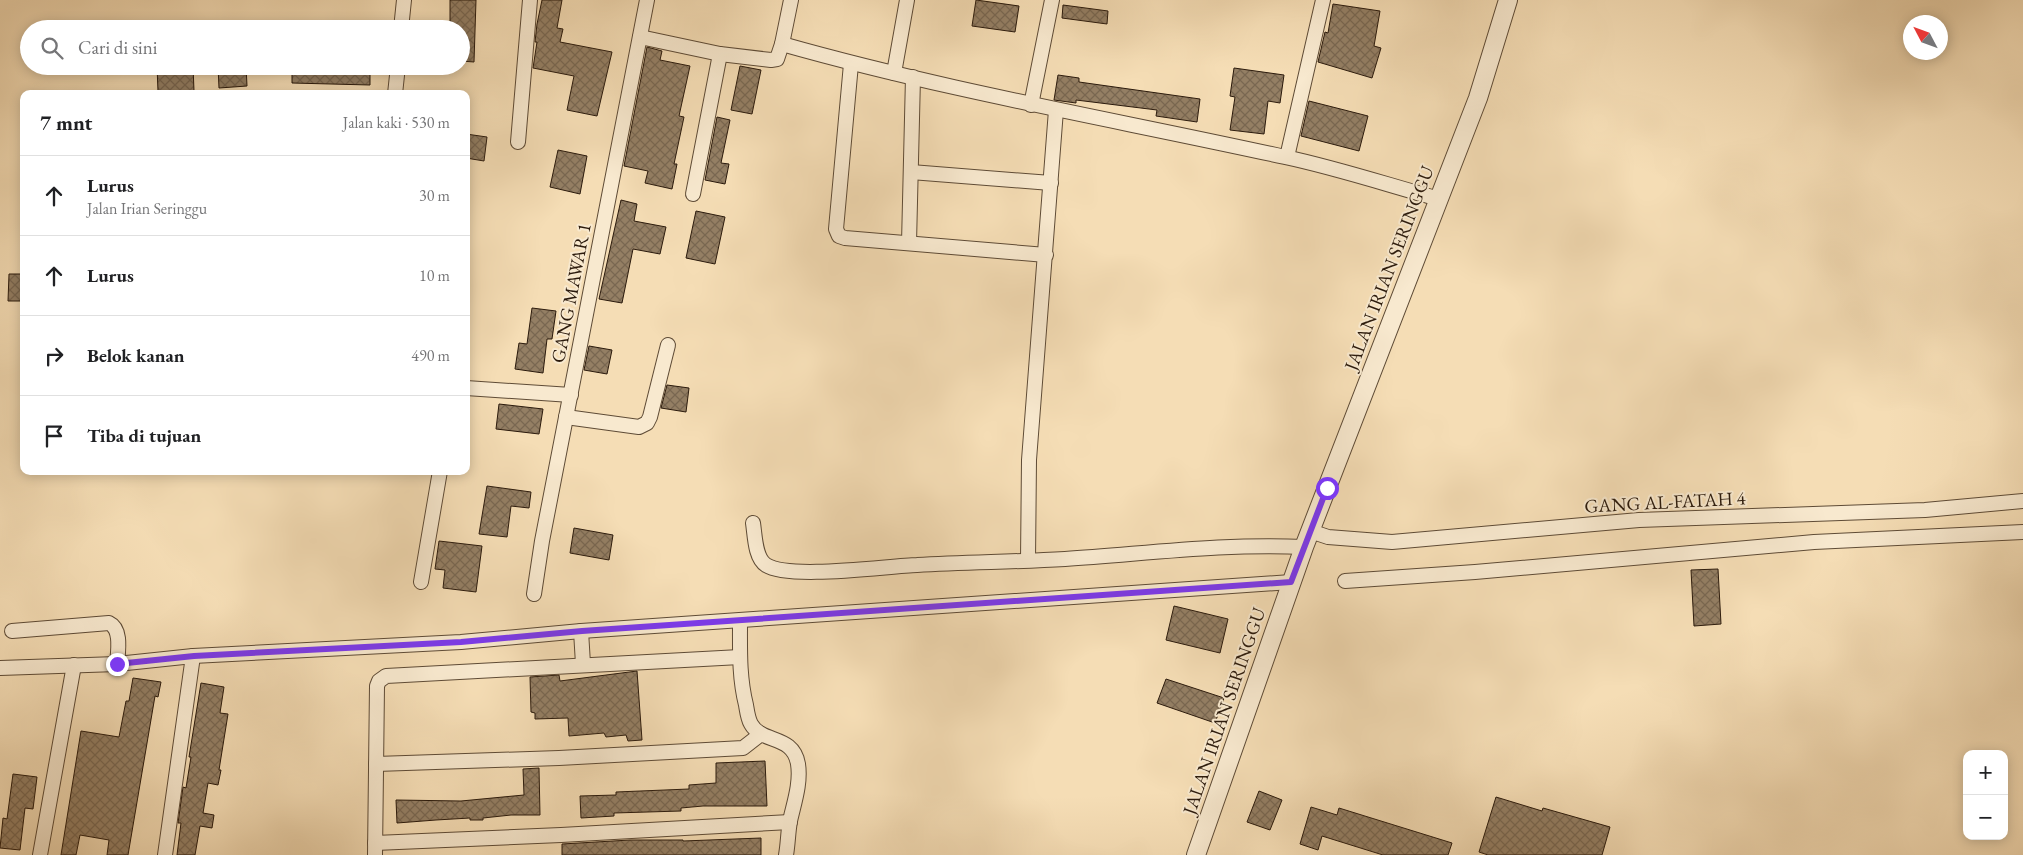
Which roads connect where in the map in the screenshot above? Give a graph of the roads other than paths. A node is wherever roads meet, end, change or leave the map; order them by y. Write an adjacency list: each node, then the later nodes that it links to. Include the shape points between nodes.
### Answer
1 (404, 0): 9 (street)
2 (530, 0): 20 (street)
3 (646, 0): 10 (street, GANG MAWAR 1)
4 (791, 0): 11 (street)
5 (907, 0): 14 (street)
6 (1052, 0): 18 (street)
7 (1323, 0): 21 (street)
8 (1508, 0): 25 (street, JALAN IRIAN SERINGGU, via 1478,98)
9 (402, 20)
10 (640, 37): 12 (street); 30 (street, GANG MAWAR 1)
11 (782, 44): 12 (street, via 777,59); 13 (street)
12 (720, 54): 24 (street)
13 (851, 64): 14 (street); 26 (street, via 836,229 839,236 845,238)
14 (894, 73): 16 (street)
15 (397, 75): 17 (street)
16 (913, 78): 18 (street); 22 (street)
17 (395, 90)
18 (1031, 105): 19 (street)
19 (1056, 110): 21 (street); 23 (street)
20 (518, 142)
21 (1287, 157): 25 (street)
22 (911, 172): 23 (street); 26 (street)
23 (1051, 183): 27 (street)
24 (693, 194)
25 (1438, 199): 35 (street, JALAN IRIAN SERINGGU)
26 (909, 243): 27 (street)
27 (1046, 255): 38 (street, via 1029,460)
28 (668, 345): 31 (street, via 647,422 639,427)
29 (470, 388): 30 (street)
30 (571, 395): 31 (street, GANG MAWAR 1)
31 (566, 416): 42 (street, GANG MAWAR 1)
32 (439, 475): 41 (street)
33 (2023, 502): 35 (street, GANG AL-FATAH 4, via 1925,510 1639,520 1392,542 1328,537)
34 (753, 524): 38 (street, via 760,559 767,566 780,570 804,573)
35 (1310, 531): 37 (street, JALAN IRIAN SERINGGU)
36 (2023, 532): 40 (street, via 1814,542)
37 (1303, 548): 38 (street, via 1185,549); 39 (street, JALAN IRIAN SERINGGU)
38 (1028, 560)
39 (1294, 574): 43 (street); 59 (street, JALAN IRIAN SERINGGU)
40 (1345, 581)
41 (421, 582)
42 (534, 594)
43 (740, 621): 45 (street); 47 (street)
44 (12, 631): 48 (street, via 109,623 117,631)
45 (582, 631): 46 (street, via 461,642); 49 (street)
46 (194, 656): 48 (street); 57 (street)
47 (740, 657): 49 (street); 52 (street, via 750,723)
48 (117, 660): 50 (street)
49 (583, 664): 53 (street, via 386,676 378,681 377,686)
50 (74, 665): 51 (street); 56 (street)
51 (0, 668)
52 (761, 734): 53 (street, via 743,748); 54 (street, via 788,746 798,764)
53 (376, 764): 55 (street)
54 (790, 822): 55 (street); 58 (street)
55 (375, 849)
56 (40, 855)
57 (164, 855)
58 (786, 855)
59 (1196, 855)

